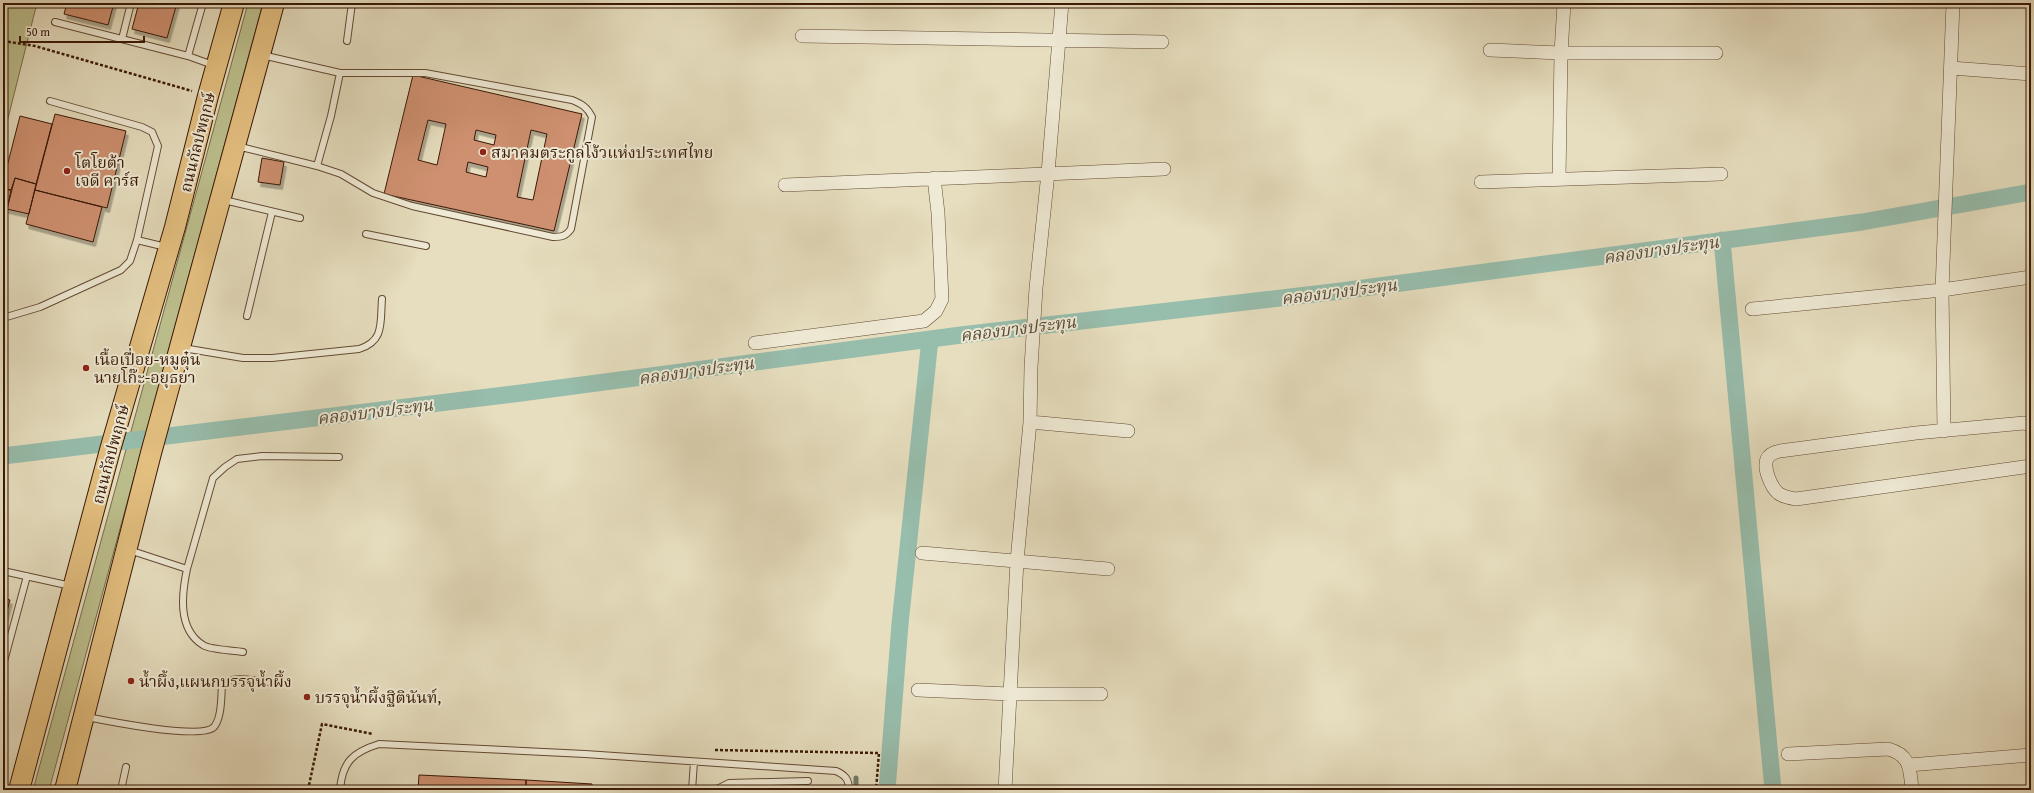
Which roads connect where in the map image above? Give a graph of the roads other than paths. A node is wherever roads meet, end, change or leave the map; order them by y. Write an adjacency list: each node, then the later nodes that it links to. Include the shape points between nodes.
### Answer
1 (131, 3): 11 (lane)
2 (203, 3): 19 (lane)
3 (234, 3): 20 (main road, ถนนกัลปพฤกษ์)
4 (274, 3): 18 (main road)
5 (352, 3): 13 (lane)
6 (1062, 3): 12 (street)
7 (1564, 3): 16 (street)
8 (1953, 3): 21 (street)
9 (55, 22): 11 (lane)
10 (802, 36): 12 (street)
11 (122, 39): 19 (lane)
12 (1059, 40): 14 (street); 28 (street)
13 (346, 41)
14 (1162, 42)
15 (1490, 50): 16 (street)
16 (1561, 53): 17 (street); 31 (street)
17 (1716, 53)
18 (260, 55): 22 (lane); 25 (main road)
19 (188, 56): 20 (lane)
20 (217, 66): 40 (main road, ถนนกัลปพฤกษ์)
21 (1951, 68): 23 (street); 42 (street)
22 (340, 73): 26 (lane); 26 (lane, via 425,73 582,104 592,117 571,229 561,237 554,237 438,213 379,195 340,174)
23 (2031, 74)
24 (50, 101): 38 (lane, via 152,132 158,146)
25 (236, 146): 26 (lane); 34 (main road)
26 (317, 166)
27 (1164, 169): 28 (street)
28 (1048, 173): 30 (street); 49 (street, via 1036,288)
29 (1721, 174): 31 (street)
30 (934, 178): 33 (street); 47 (street, via 942,299 936,312 924,321)
31 (1559, 180): 32 (street)
32 (1481, 182)
33 (785, 185)
34 (222, 199): 35 (lane); 48 (main road)
35 (272, 212): 36 (lane); 45 (lane)
36 (300, 218)
37 (366, 234): 39 (lane)
38 (137, 240): 40 (lane); 46 (lane, via 130,261 121,270 40,307)
39 (426, 246)
40 (169, 248): 62 (main road, ถนนกัลปพฤกษ์, via 118,421)
41 (2031, 277): 42 (street)
42 (1942, 290): 44 (street); 52 (street)
43 (382, 298): 48 (lane, via 380,332 370,346 359,349 272,358 243,358)
44 (1752, 309)
45 (247, 316)
46 (3, 318)
47 (755, 343)
48 (181, 347): 55 (main road)
49 (1030, 422): 51 (street); 57 (street)
50 (2031, 425): 52 (street, via 2024,423)
51 (1128, 431)
52 (1944, 431): 54 (street, via 1780,451 1772,453 1767,459 1766,466 1770,480 1778,493 1796,499)
53 (339, 457): 58 (lane, via 262,456 237,459 225,467 213,478)
54 (2031, 466)
55 (126, 549): 58 (lane); 71 (main road)
56 (922, 553): 57 (street)
57 (1018, 561): 59 (street); 69 (street)
58 (187, 568): 65 (lane, via 182,596 185,620 194,637 204,646)
59 (1108, 569)
60 (3, 571): 61 (lane)
61 (27, 576): 62 (lane); 64 (lane)
62 (74, 587): 78 (main road, ถนนกัลปพฤกษ์)
63 (3, 633): 64 (lane)
64 (10, 635): 66 (lane)
65 (242, 652)
66 (3, 665)
67 (269, 682): 71 (lane, via 226,681 222,685 217,722 203,732 185,732)
68 (918, 690): 69 (street)
69 (1009, 694): 70 (street); 85 (street)
70 (1101, 694)
71 (83, 717): 79 (main road)
72 (1788, 754): 75 (street, via 1888,749 1896,751)
73 (2031, 755): 75 (street)
74 (694, 762): 81 (lane, via 379,744 356,753 349,761 341,775); 82 (lane); 84 (lane, via 836,771 844,774)
75 (1909, 765): 86 (street)
76 (126, 767): 80 (lane)
77 (808, 781): 83 (lane, via 729,783)
78 (19, 790)
79 (65, 790)
80 (121, 790)
81 (340, 790)
82 (692, 790)
83 (715, 790)
84 (849, 790)
85 (1005, 790)
86 (1912, 790)

